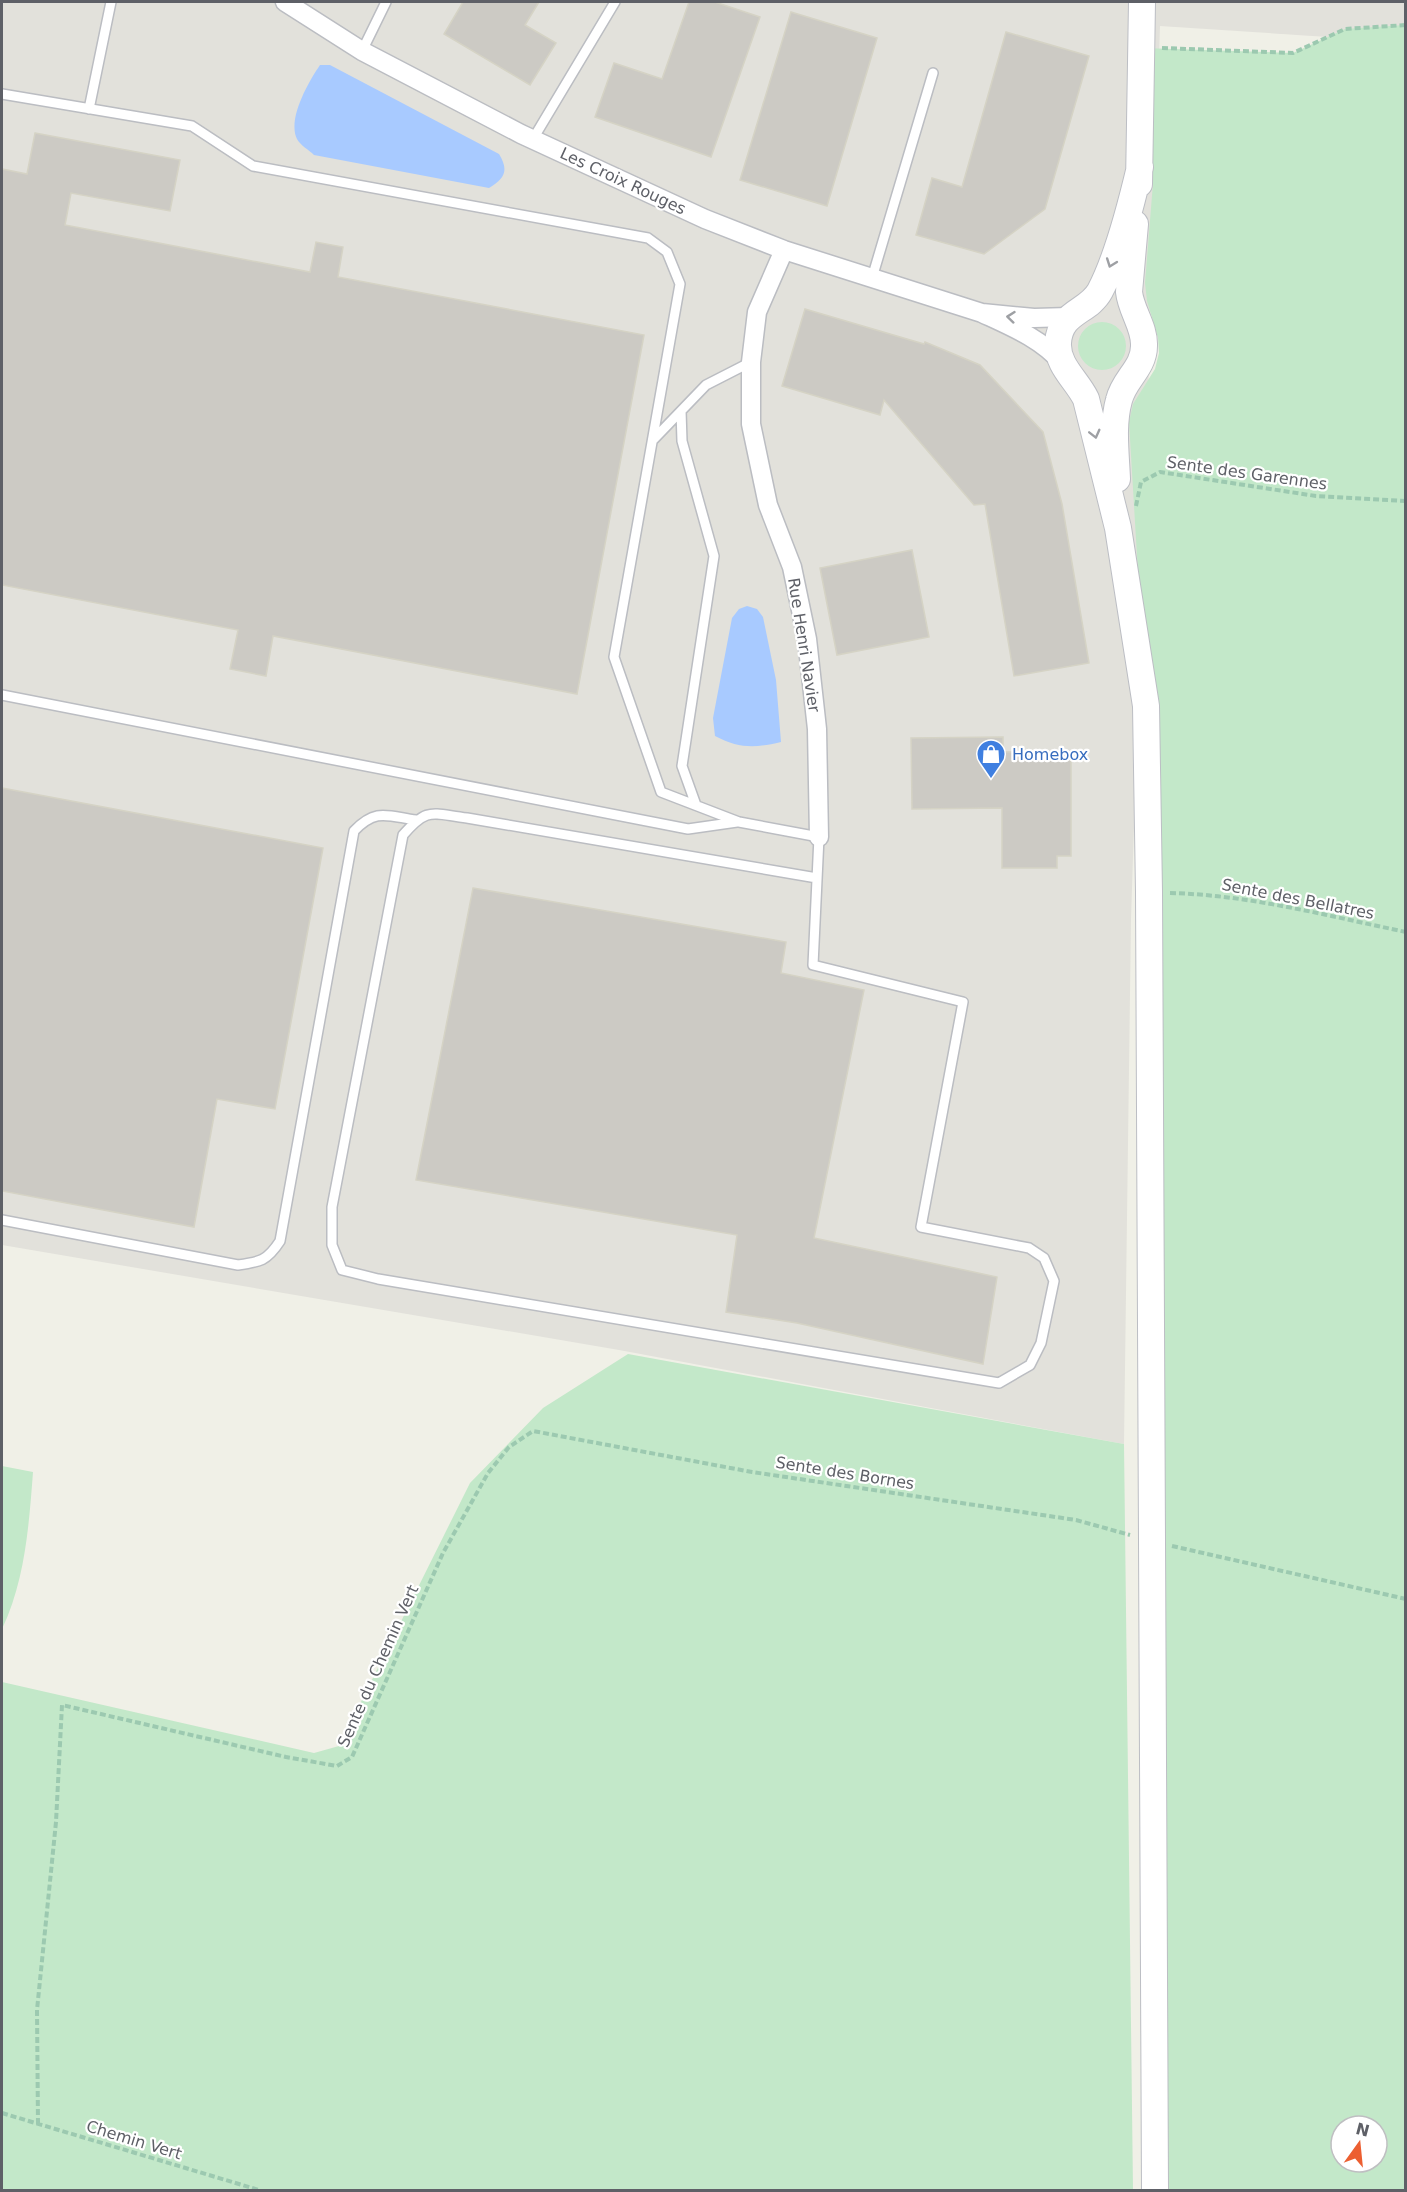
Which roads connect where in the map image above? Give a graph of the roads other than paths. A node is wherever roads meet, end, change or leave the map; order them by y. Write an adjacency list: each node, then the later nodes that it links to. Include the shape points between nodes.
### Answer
1 (111, 2): 9 (lane)
2 (285, 2): 6 (street, Les Croix Rouges)
3 (386, 2): 6 (lane)
4 (615, 2): 10 (lane)
5 (1142, 2): 11 (street)
6 (362, 51): 10 (street, Les Croix Rouges)
7 (933, 73): 13 (lane)
8 (2, 94): 9 (lane)
9 (89, 109): 21 (lane, via 192,126 252,166 648,238 667,252 680,284)
10 (533, 139): 12 (street, Les Croix Rouges, via 705,219)
11 (1140, 167): 14 (street, one-way to 14, via 1105,280 1095,298); 16 (street, via 1129,292)
12 (784, 250): 13 (street, Les Croix Rouges); 17 (street, Rue Henri Navier, via 757,312)
13 (872, 278): 15 (street, Les Croix Rouges)
14 (1078, 311): 15 (street, Les Croix Rouges, one-way to 15, via 1034,318); 16 (street, via 1101,303 1115,304); 18 (street, via 1059,336 1058,350)
15 (982, 313): 18 (street, Les Croix Rouges, via 1049,350)
16 (1137, 321): 19 (street, via 1144,342 1143,355 1138,369)
17 (751, 362): 20 (lane, via 706,385); 27 (street, Rue Henri Navier, via 751,424 768,505 792,567 807,639 817,729)
18 (1069, 372): 19 (street, via 1088,386 1102,388); 22 (street, one-way to 22, via 1089,407)
19 (1128, 379): 22 (street, via 1116,416)
20 (681, 411): 21 (lane); 24 (lane, via 682,441 714,556 682,766)
21 (652, 441): 24 (lane, via 614,657 661,792)
22 (1118, 528): 30 (street, via 1146,706)
23 (2, 695): 26 (lane, via 688,829)
24 (696, 805): 26 (lane)
25 (416, 820): 28 (lane, via 429,813 467,818); 28 (lane, via 404,835 332,1207 332,1245 342,1270 999,1383 1030,1365 1041,1343 1054,1281 1044,1258 1029,1248 921,1227 963,1002 813,965); 29 (lane, via 375,814 354,831 280,1241 272,1254 238,1265)
26 (739, 822): 27 (lane)
27 (819, 837): 28 (lane)
28 (817, 878)
29 (2, 1220)
30 (1155, 2190)

